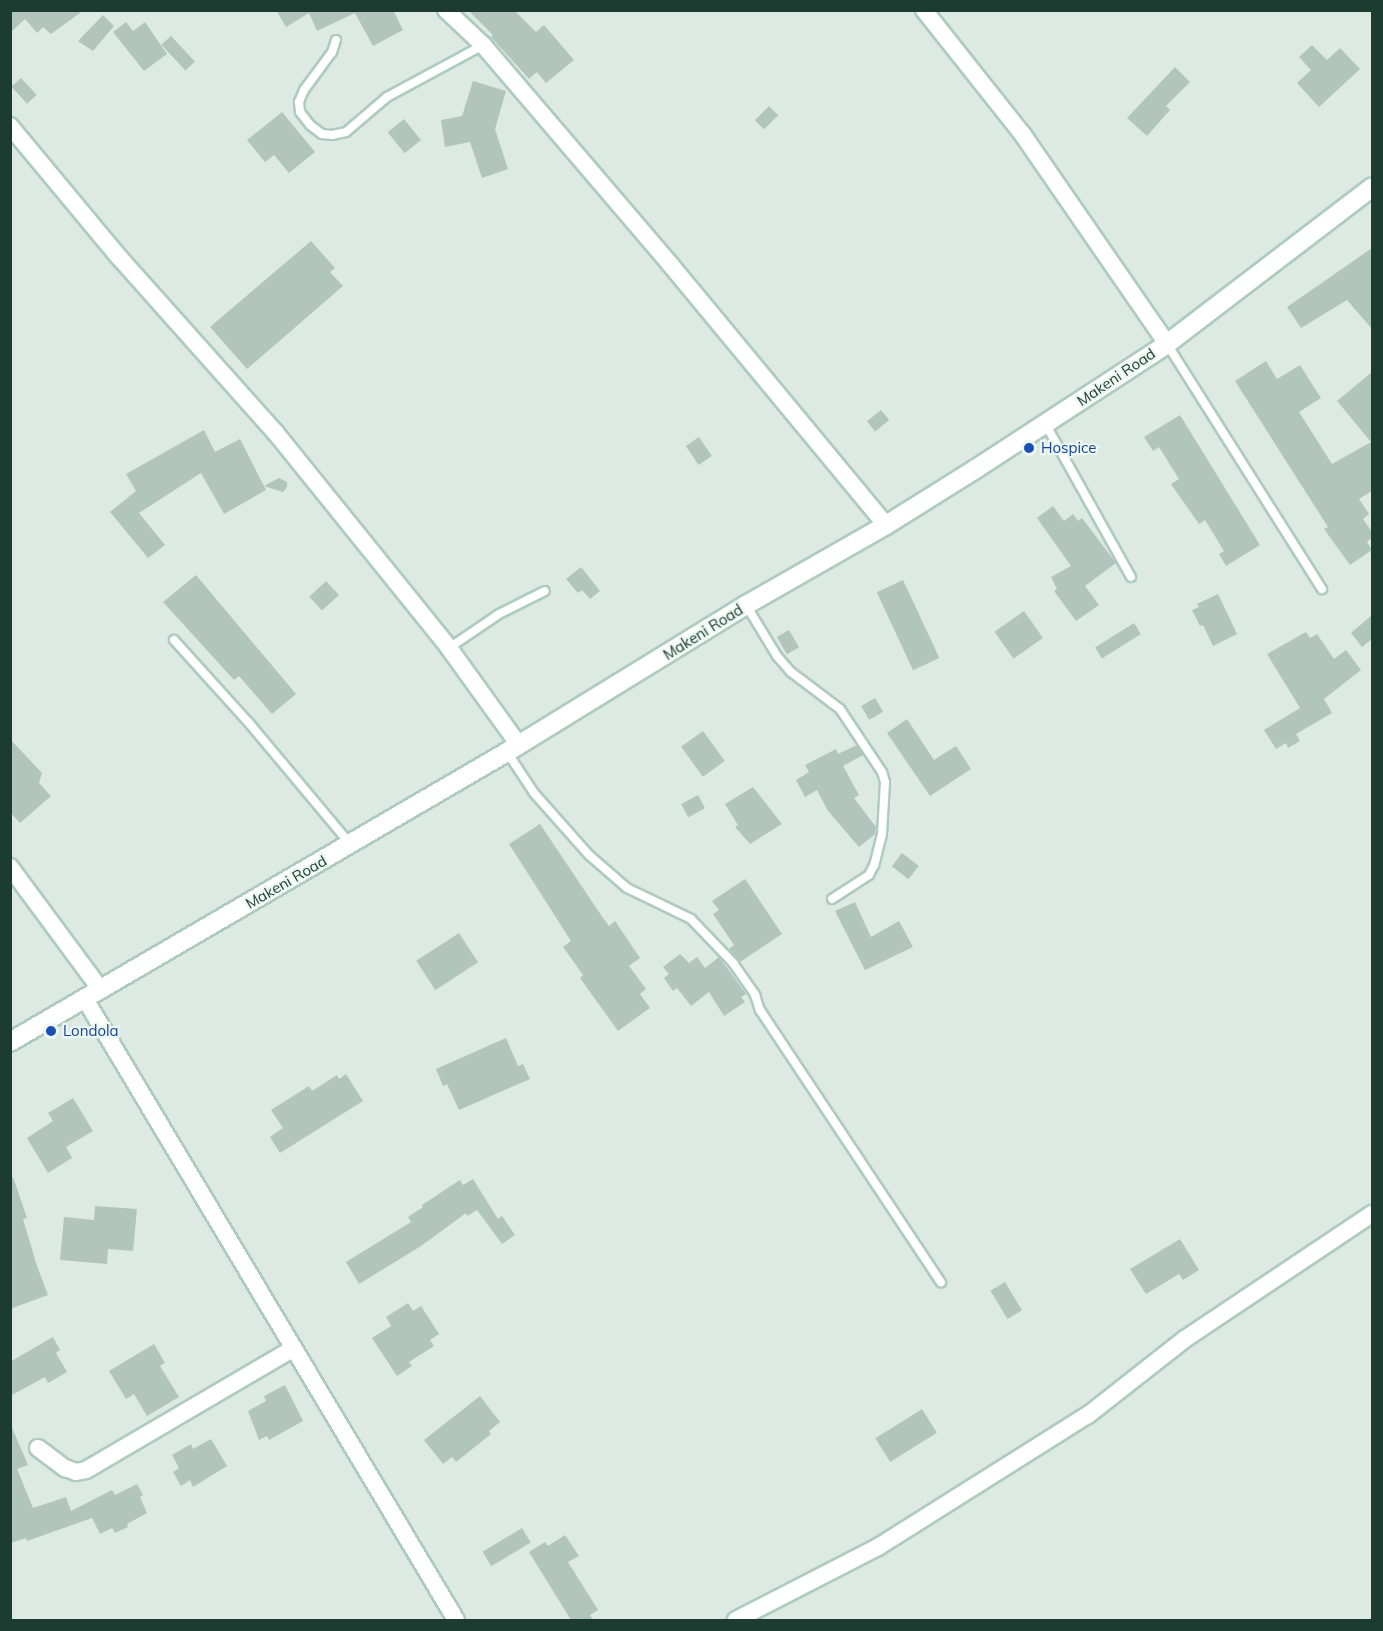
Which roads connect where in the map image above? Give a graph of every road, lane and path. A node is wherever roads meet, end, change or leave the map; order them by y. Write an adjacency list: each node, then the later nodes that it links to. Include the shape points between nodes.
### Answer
1 (446, 10): 4 (street)
2 (924, 10): 7 (street, via 1023,135)
3 (336, 40): 4 (lane, via 298,102 310,125 322,134 332,135 346,132 395,92)
4 (483, 45): 9 (street)
5 (10, 126): 15 (street, via 118,256 275,432)
6 (1372, 187): 7 (main road, Makeni Road)
7 (1167, 344): 8 (main road, Makeni Road); 11 (lane)
8 (1046, 424): 9 (main road, Makeni Road); 10 (lane)
9 (886, 525): 13 (main road, Makeni Road)
10 (1131, 577)
11 (1322, 589)
12 (546, 591): 15 (lane, via 499,614)
13 (746, 605): 16 (main road, Makeni Road); 19 (lane, via 791,672 840,709 885,782 882,834 874,865 869,875)
14 (174, 640): 17 (lane)
15 (449, 648): 16 (street)
16 (513, 748): 17 (main road, Makeni Road); 23 (lane, via 534,793 589,855 627,888 691,919 733,963 755,995 760,1010)
17 (350, 844): 20 (main road, Makeni Road)
18 (10, 867): 20 (street)
19 (832, 900)
20 (93, 995): 21 (main road, Makeni Road); 24 (street)
21 (10, 1042)
22 (1372, 1214): 27 (street, via 1185,1339 1088,1415 878,1547)
23 (941, 1282)
24 (294, 1348): 25 (street, via 86,1470 65,1468); 26 (street)
25 (38, 1448)
26 (456, 1620)
27 (736, 1620)

